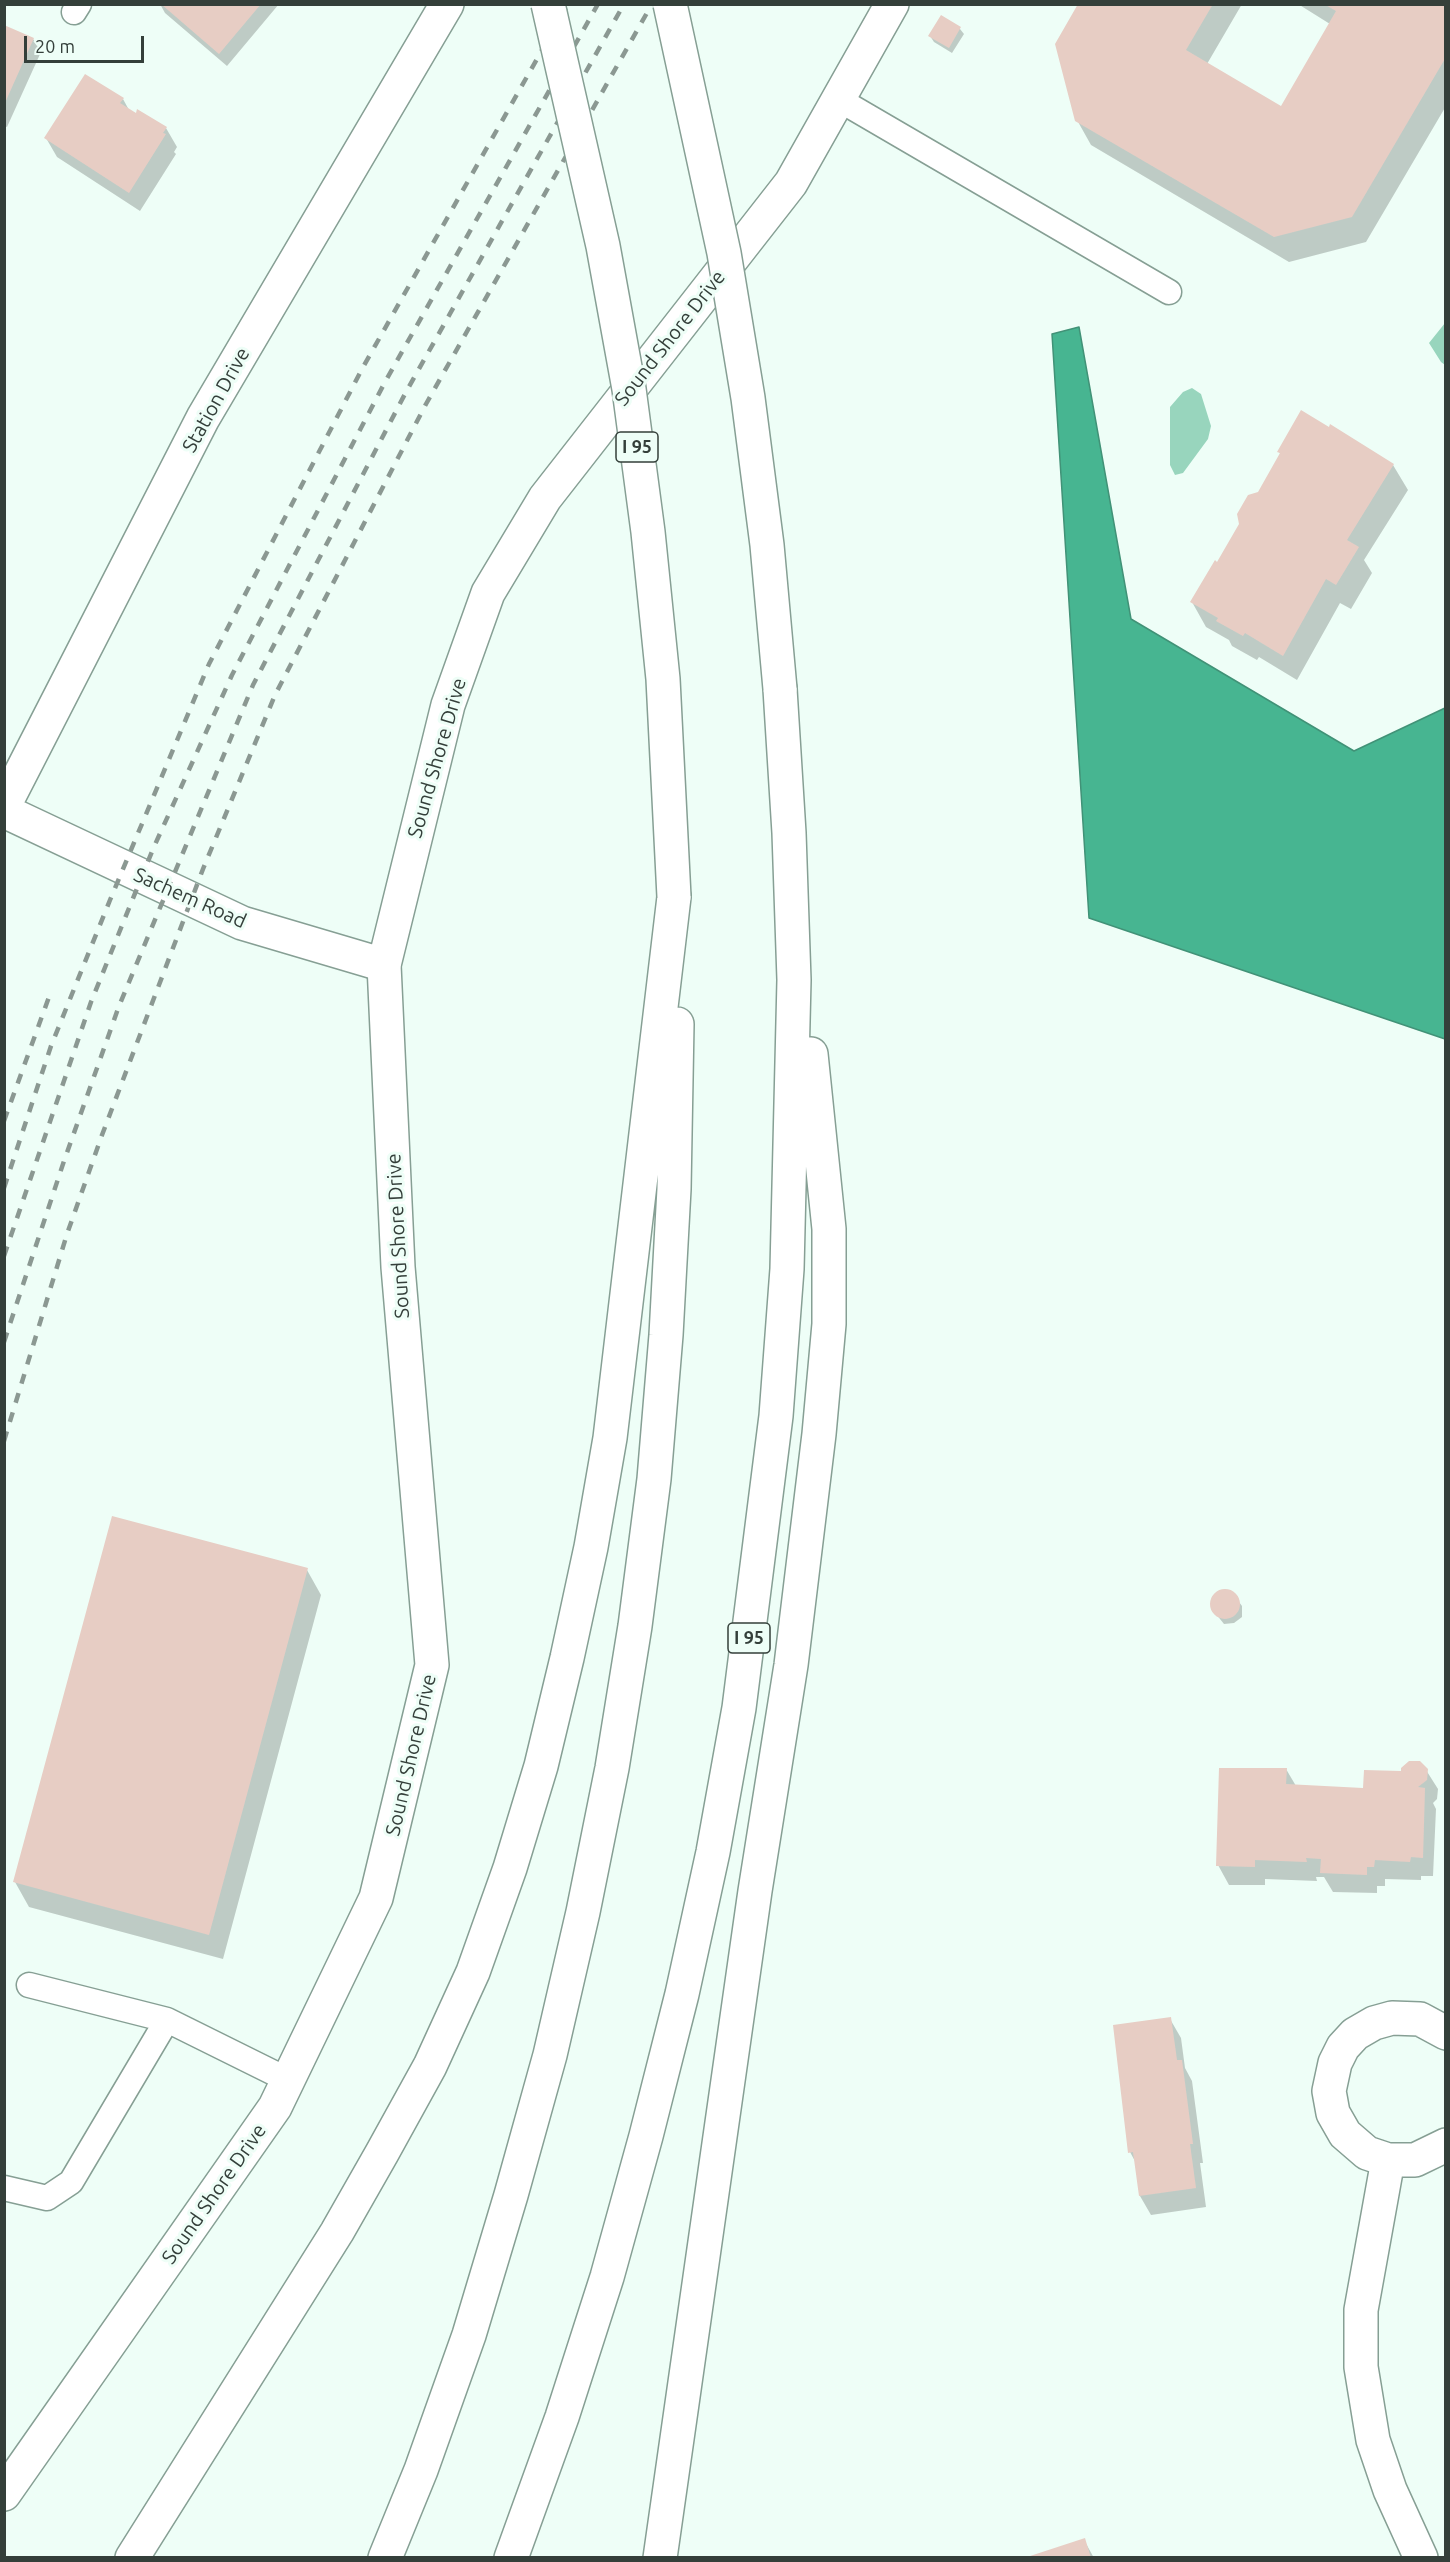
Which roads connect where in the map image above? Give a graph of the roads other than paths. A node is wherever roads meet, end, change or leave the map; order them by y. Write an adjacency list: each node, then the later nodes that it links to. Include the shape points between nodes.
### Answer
1 (548, 4): 10 (main road, I 95, bridge, via 603,246 630,400 663,679)
2 (670, 4): 9 (main road, I 95, bridge, via 724,253 748,398 767,545)
3 (892, 4): 5 (main road, Sound Shore Drive)
4 (439, 8): 7 (main road, Station Drive, via 203,418)
5 (838, 99): 6 (lane); 11 (main road, Sound Shore Drive, via 791,183 545,498 488,593 448,705)
6 (1169, 292)
7 (4, 806)
8 (4, 811): 11 (main road, Sachem Road, via 242,923)
9 (789, 833): 22 (main road, I 95, via 794,980 787,1269 775,1427 740,1707 682,1994 646,2136 607,2277); 23 (main road, via 829,1229 829,1324 791,1665)
10 (674, 897): 20 (main road, via 610,1437 567,1658 541,1766 510,1869 473,1972 430,2066 388,2144); 21 (main road, I 95, via 677,1043 666,1335 640,1592 612,1768 550,2055 511,2195 469,2335)
11 (384, 965): 15 (main road, Sound Shore Drive, via 398,1267 432,1665 376,1898)
12 (29, 1985): 13 (lane)
13 (167, 2020): 15 (lane); 18 (lane, via 71,2182 47,2198)
14 (1446, 2032): 17 (main road, via 1420,2019 1392,2018 1374,2023 1355,2034 1335,2063 1329,2091 1333,2113 1354,2144)
15 (288, 2080): 19 (main road, Sound Shore Drive, via 275,2107)
16 (1446, 2145): 17 (main road, via 1415,2160)
17 (1388, 2160): 24 (main road, via 1361,2310 1361,2367 1373,2440 1390,2490)
18 (4, 2188)
19 (4, 2494)
20 (132, 2558)
21 (385, 2558)
22 (511, 2558)
23 (660, 2558)
24 (1421, 2558)

